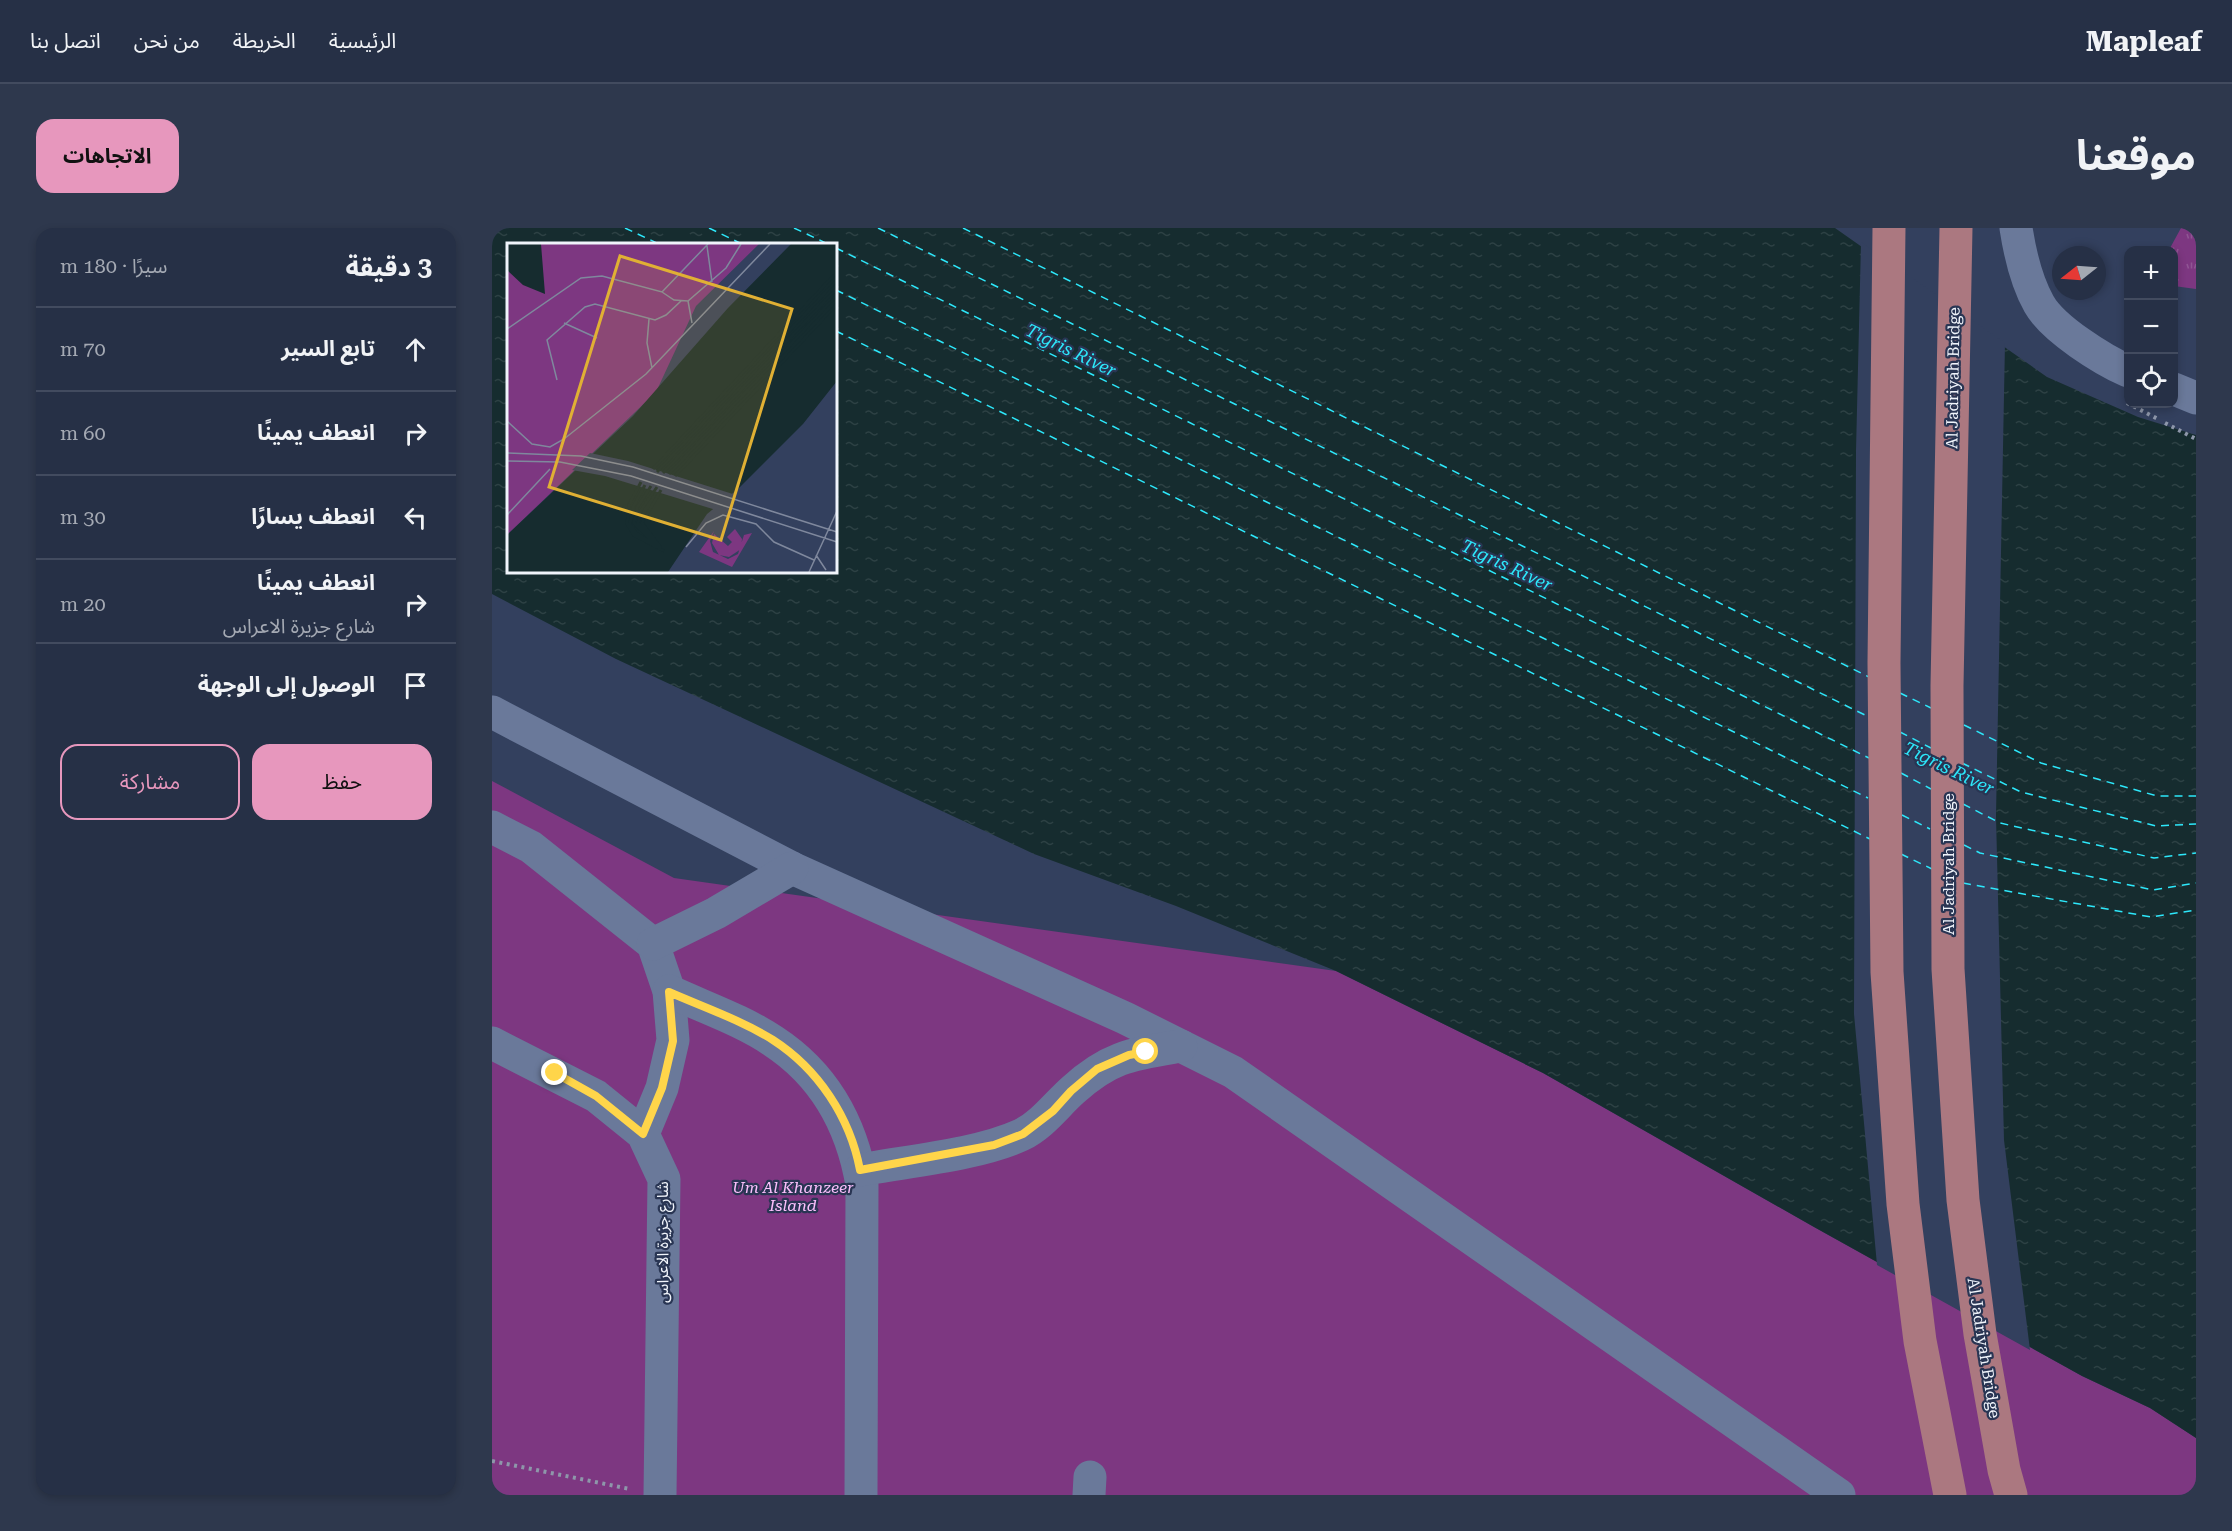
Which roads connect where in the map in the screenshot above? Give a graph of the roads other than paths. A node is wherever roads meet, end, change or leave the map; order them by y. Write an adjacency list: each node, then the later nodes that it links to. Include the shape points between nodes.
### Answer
1 (1889, 228): 19 (main road, via 1884,663 1887,972 1903,1204 1920,1341)
2 (1956, 228): 20 (main road, Al Jadriyah Bridge, via 1947,686 1948,969 1963,1200 1980,1334)
3 (2016, 228): 4 (street, via 2022,263 2040,306 2070,336)
4 (2124, 369)
5 (2178, 391): 6 (street)
6 (2196, 398)
7 (492, 712): 9 (street)
8 (492, 827): 10 (street, via 531,848)
9 (792, 868): 10 (street, via 716,913); 13 (street)
10 (653, 944): 11 (street)
11 (669, 992): 14 (street, via 673,1041 662,1088); 15 (street, via 772,1040 796,1057 834,1102 848,1128)
12 (492, 1043): 14 (street, شارع جزيرة الاعراس, via 596,1096)
13 (1180, 1046): 15 (street, via 1129,1055 1097,1069 1023,1134 994,1145); 18 (street, via 1233,1072)
14 (643, 1134): 16 (street, شارع جزيرة الاعراس, via 664,1179)
15 (860, 1170): 17 (street)
16 (660, 1495)
17 (861, 1495)
18 (1839, 1495)
19 (1950, 1495)
20 (2011, 1495)

